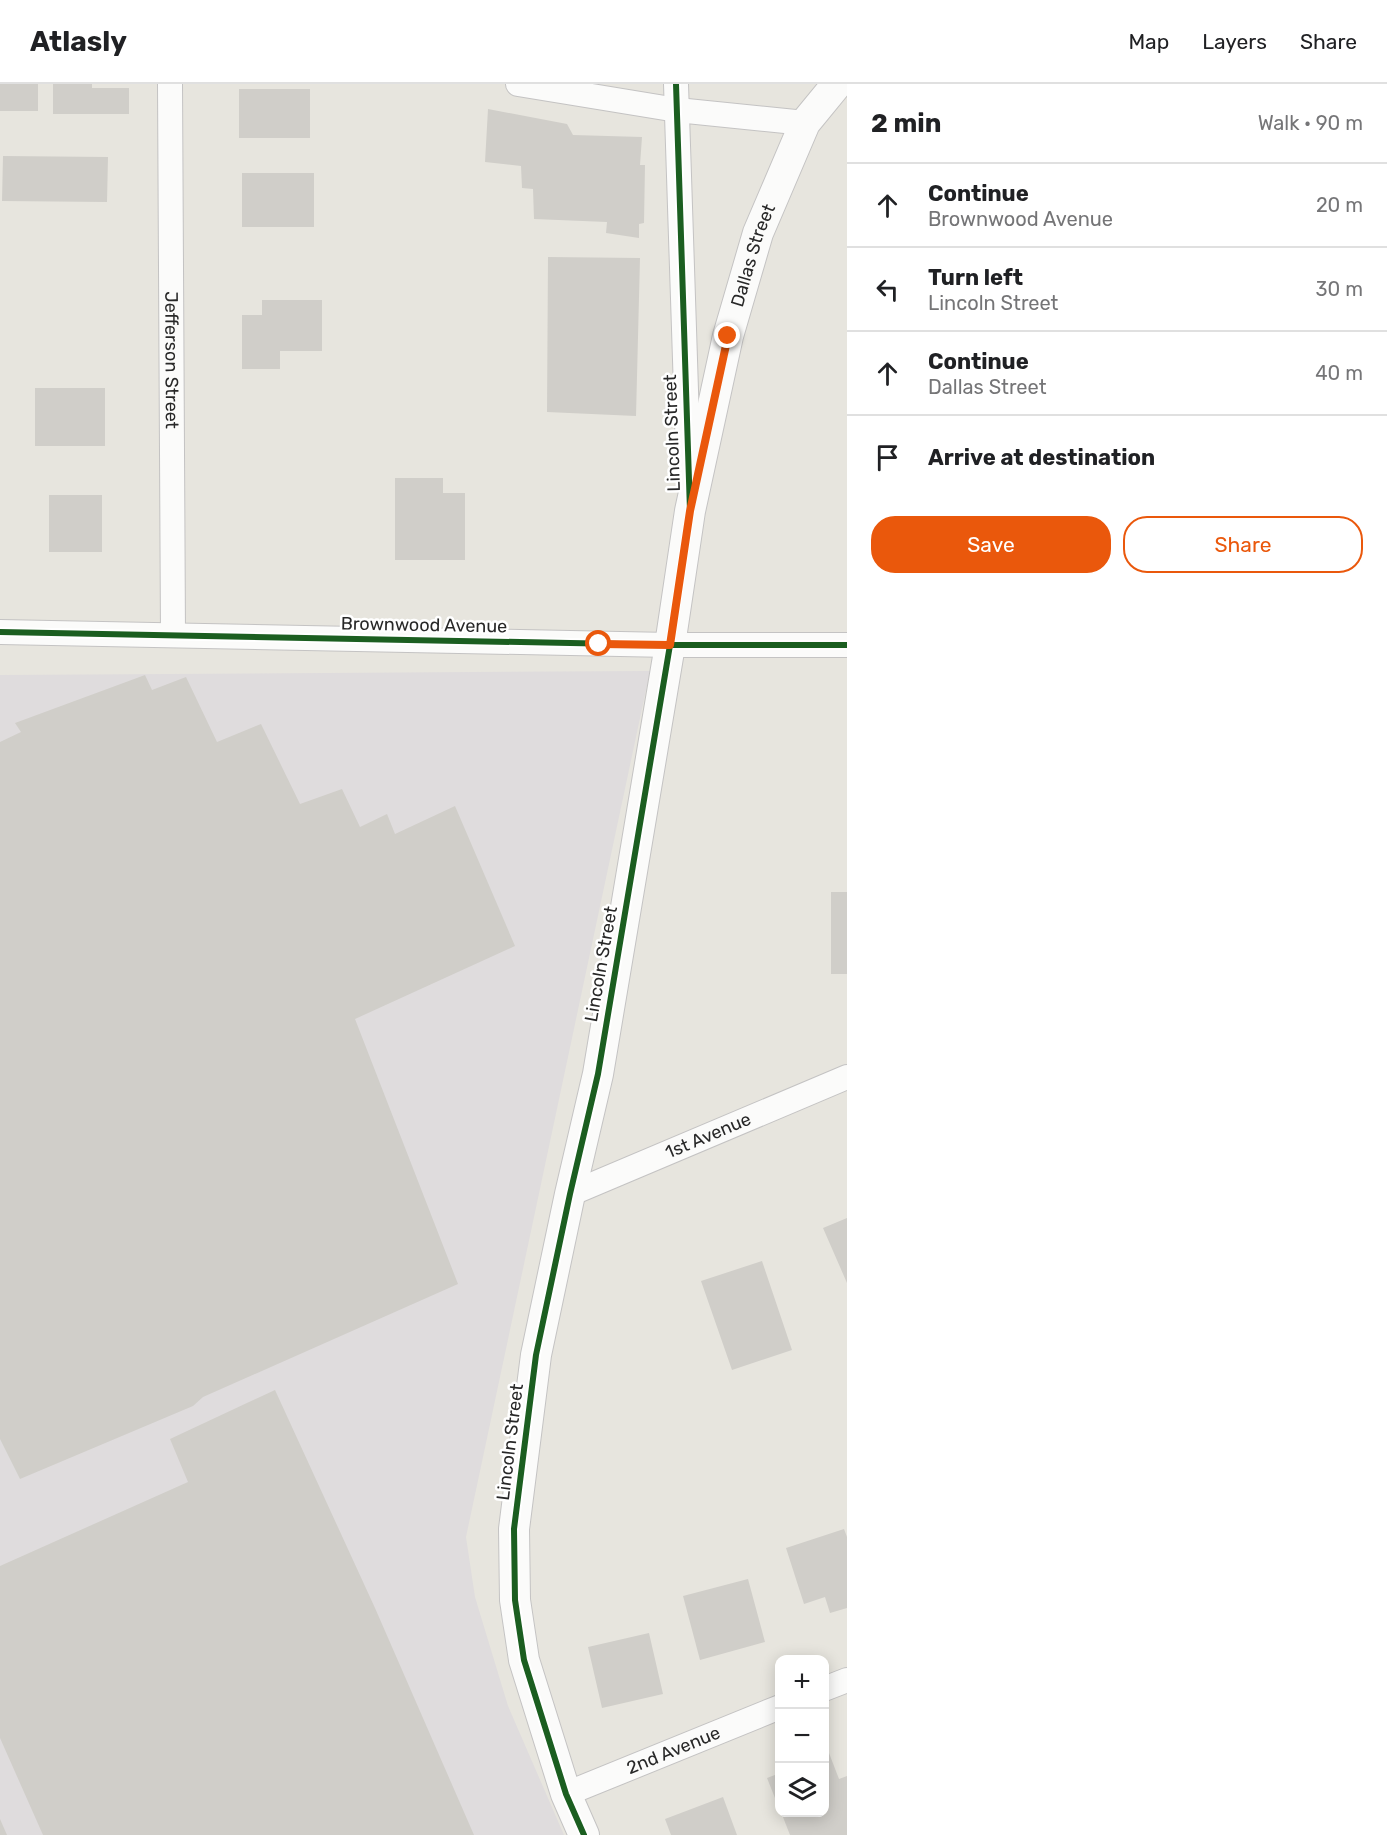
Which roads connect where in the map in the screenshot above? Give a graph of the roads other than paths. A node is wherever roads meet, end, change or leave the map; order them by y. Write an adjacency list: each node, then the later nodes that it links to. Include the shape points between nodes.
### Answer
1 (170, 84): 9 (street, Jefferson Street)
2 (518, 84): 5 (street)
3 (676, 84): 5 (street, Lincoln Street)
4 (837, 84): 6 (street, Dallas Street)
5 (677, 110): 6 (street); 7 (street, Lincoln Street)
6 (805, 123): 7 (street, Dallas Street, via 758,233 728,336)
7 (690, 511): 10 (street, Lincoln Street)
8 (0, 632): 9 (street, Brownwood Avenue)
9 (173, 635): 10 (street, Brownwood Avenue)
10 (670, 645): 11 (street, Brownwood Avenue); 13 (street, Lincoln Street, via 598,1074)
11 (847, 645)
12 (847, 1077): 13 (street, 1st Avenue)
13 (570, 1194): 17 (street, Lincoln Street, via 536,1355 514,1528 515,1600 524,1660)
14 (847, 1680): 15 (street)
15 (829, 1687)
16 (775, 1709): 17 (street, 2nd Avenue)
17 (566, 1794): 18 (street, Lincoln Street)
18 (584, 1835)

